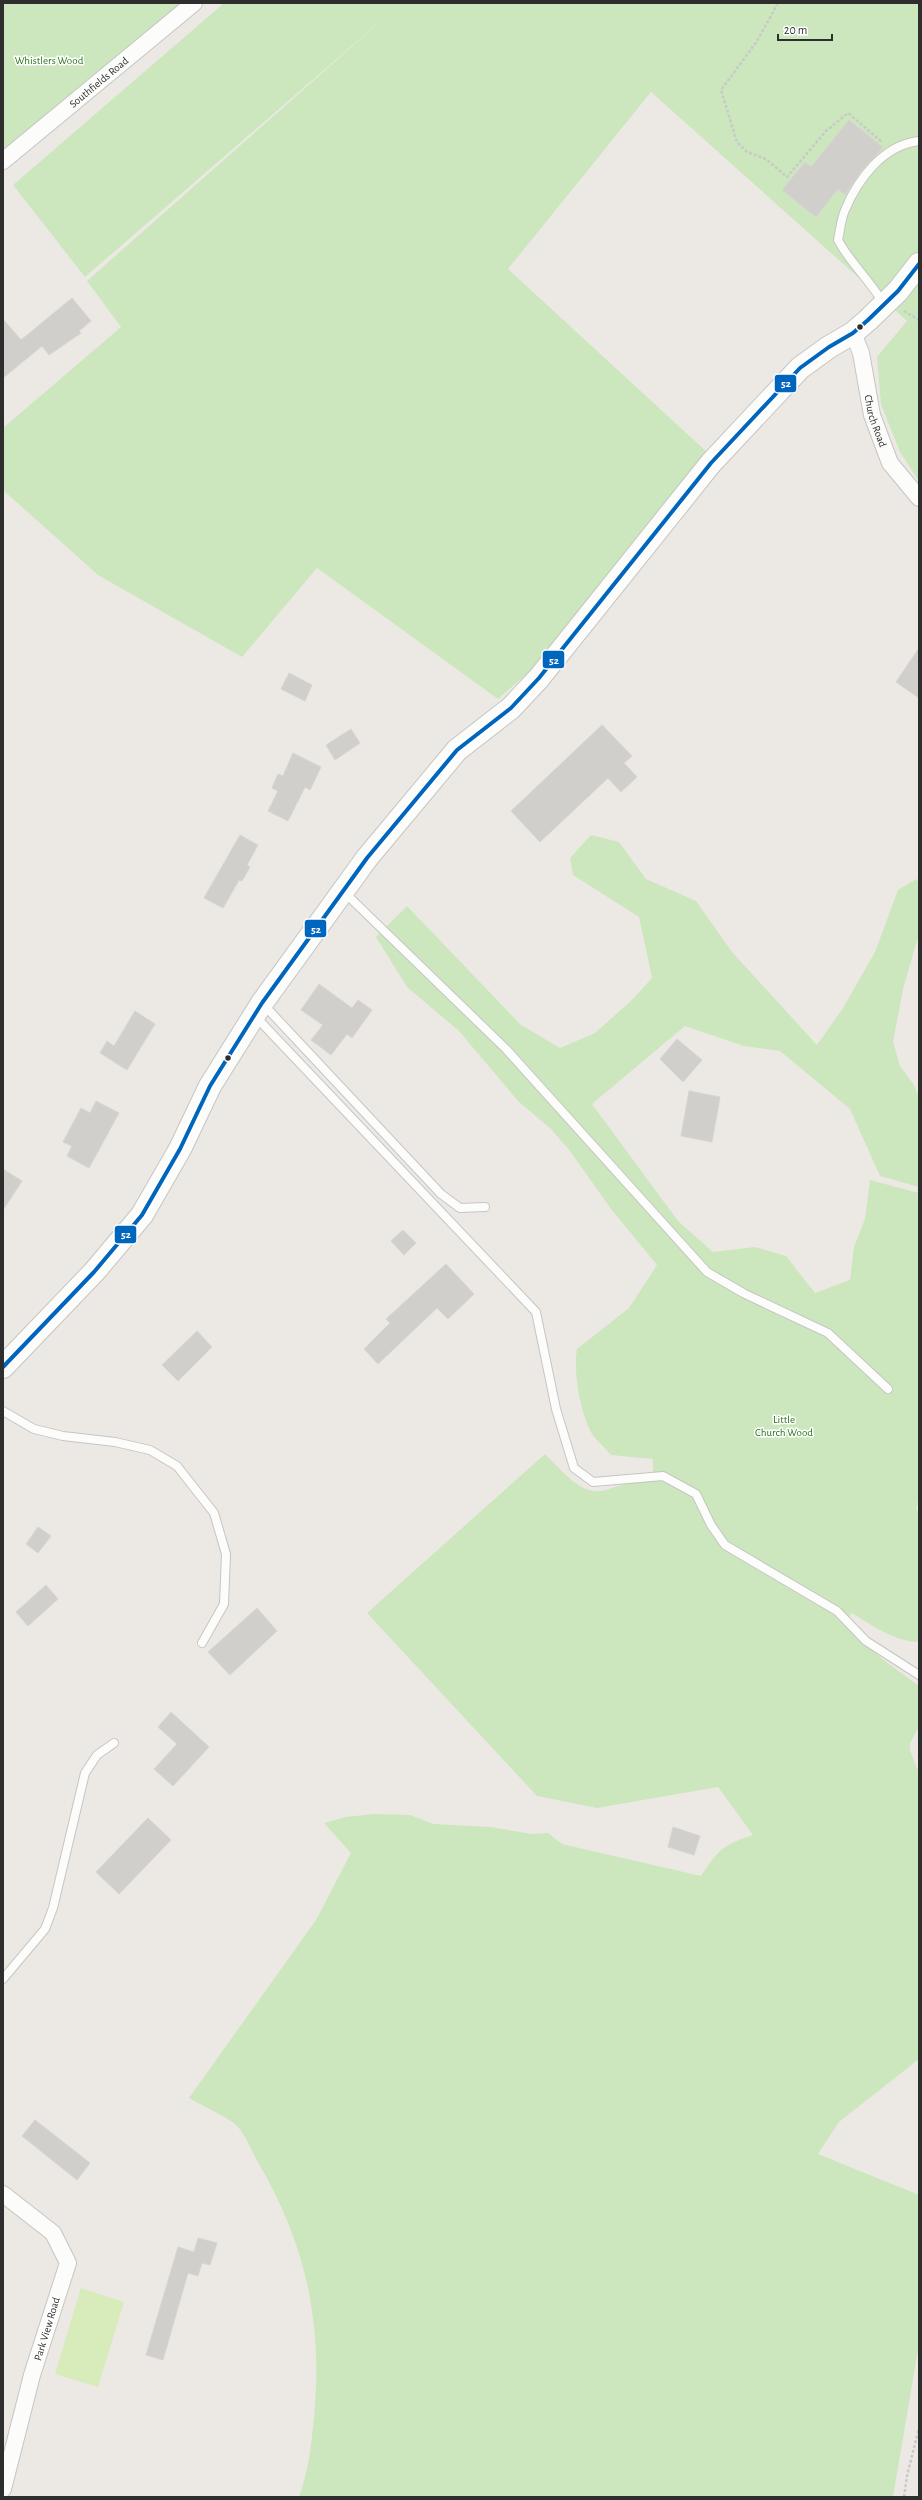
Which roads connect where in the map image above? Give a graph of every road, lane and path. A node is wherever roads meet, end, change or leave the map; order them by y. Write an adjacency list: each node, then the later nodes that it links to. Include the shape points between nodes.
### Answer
1 (194, 3): 5 (street, Southfields Road)
2 (778, 3): 4 (path, via 757,41 721,90 737,142 747,152 766,159 787,177 826,131 848,113)
3 (919, 141): 4 (lane)
4 (892, 150): 7 (lane, via 878,159 860,182 844,211 838,240 845,254 866,277)
5 (3, 161)
6 (919, 264): 7 (street)
7 (884, 305): 8 (street)
8 (853, 333): 9 (street, Church Road, via 861,353 872,415 890,463); 10 (street, via 828,347 800,368 711,463 539,678 511,708 457,750)
9 (919, 498)
10 (343, 890): 11 (street); 14 (lane, via 506,1049 707,1272 828,1334)
11 (259, 1010): 12 (lane, via 441,1194 460,1208); 13 (street, via 210,1086 180,1149 142,1215 94,1272); 17 (lane, via 536,1312 556,1409 574,1468 593,1482 663,1476 696,1494 711,1525 725,1545 837,1611 866,1641)
12 (485, 1207)
13 (3, 1367)
14 (888, 1389)
15 (3, 1411): 16 (lane, via 34,1428 63,1436 115,1442 150,1450 177,1466 214,1513 226,1554 224,1604)
16 (202, 1643)
17 (919, 1675)
18 (114, 1743): 19 (lane, via 96,1755 85,1773 54,1908 45,1930)
19 (3, 1979)
20 (3, 2194): 22 (street, Park View Road, via 53,2233 68,2263 32,2375)
21 (919, 2428): 23 (path)
22 (3, 2489)
23 (904, 2497)

